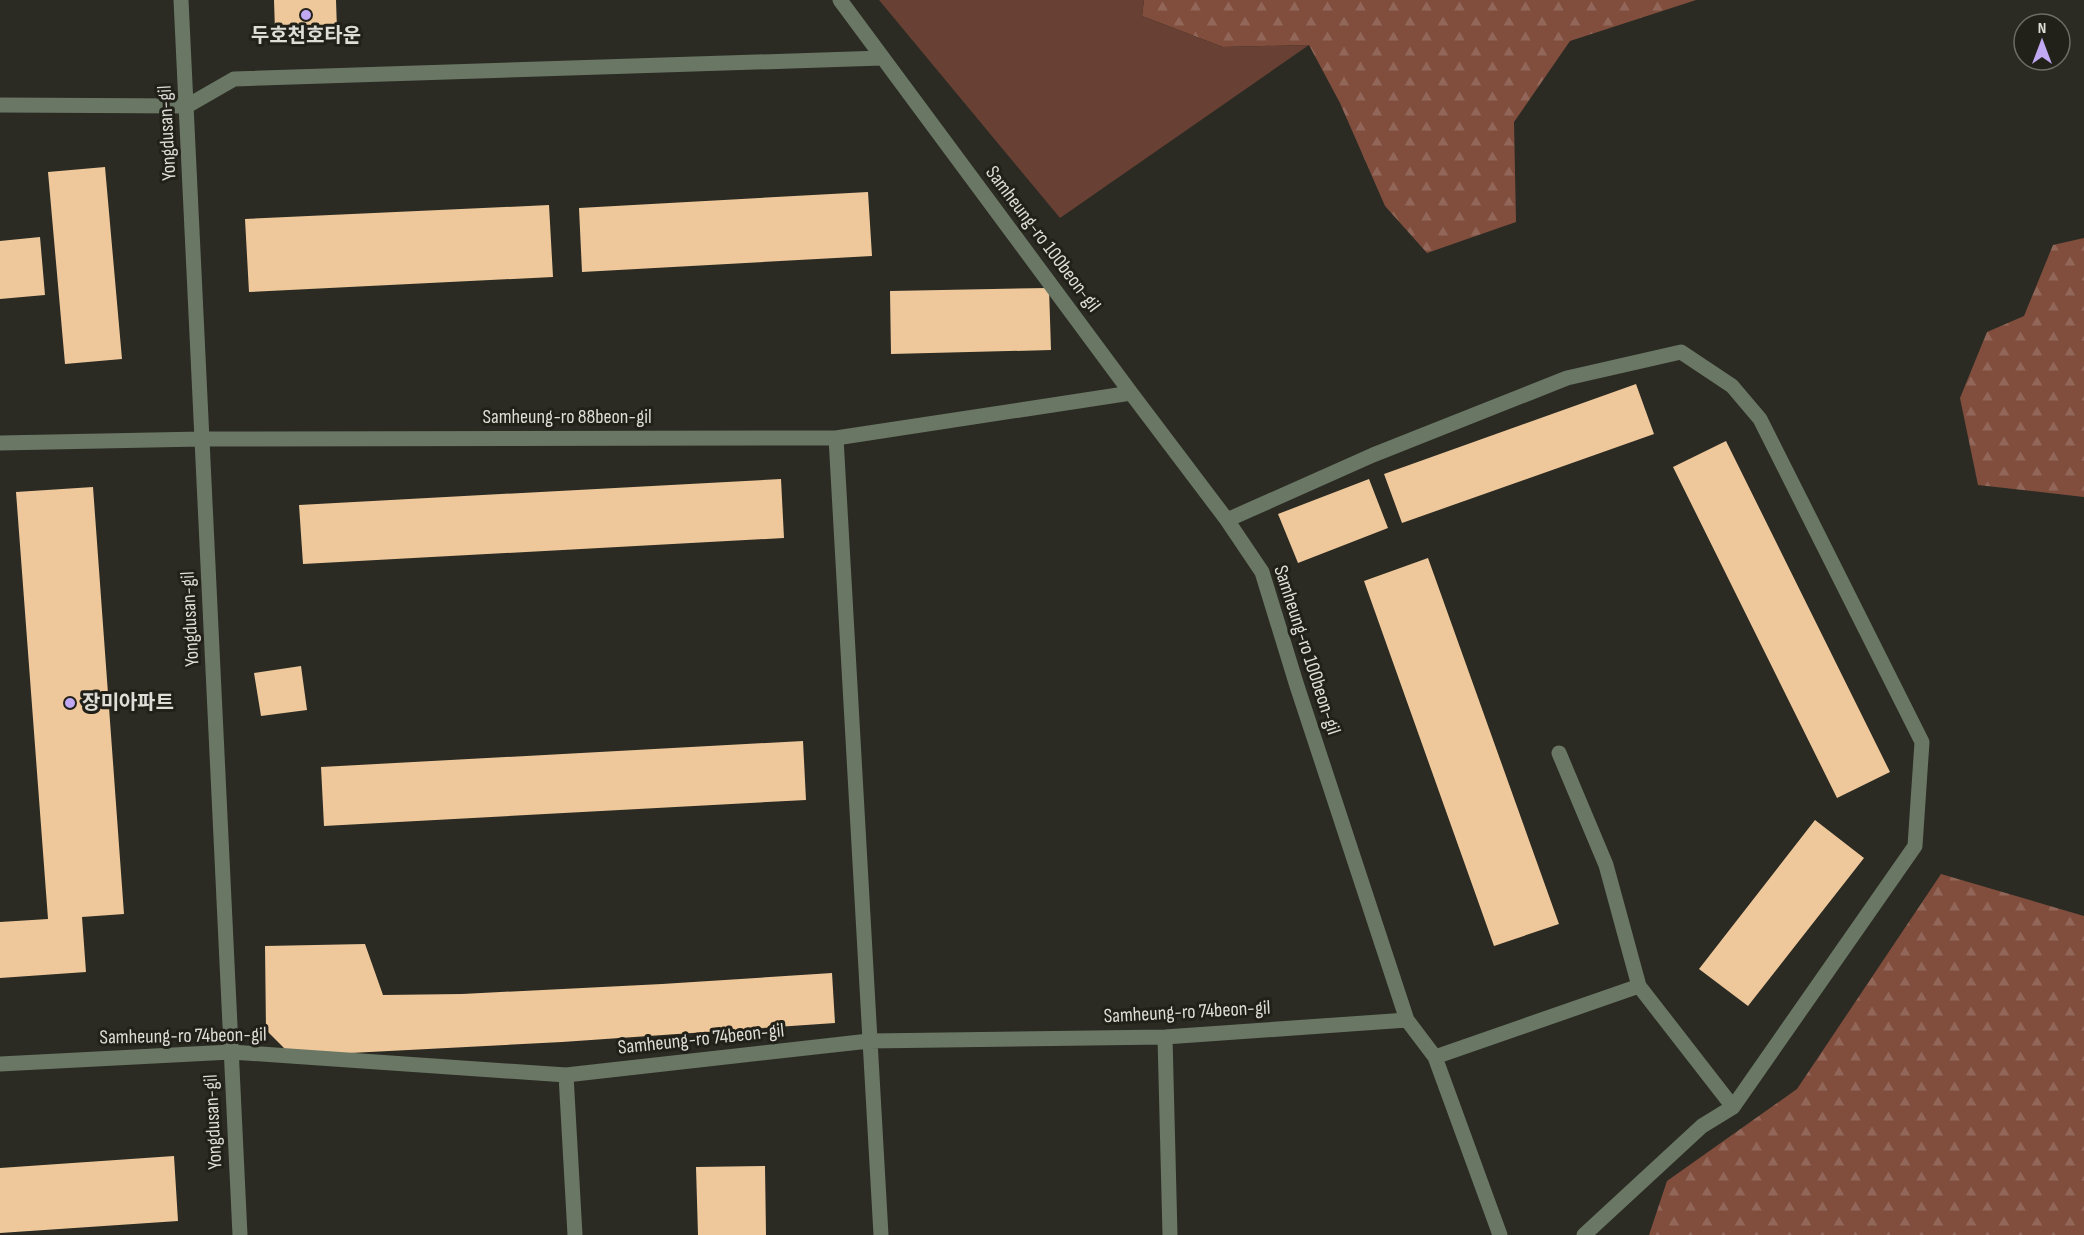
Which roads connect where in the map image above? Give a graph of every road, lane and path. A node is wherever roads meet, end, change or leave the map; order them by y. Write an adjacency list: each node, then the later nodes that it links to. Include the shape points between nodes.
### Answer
1 (181, 0): 5 (street, Yongdusan-gil)
2 (840, 0): 3 (street, Samheung-ro 100beon-gil)
3 (882, 58): 5 (street, via 234,79); 6 (street, Samheung-ro 100beon-gil)
4 (0, 105): 5 (street)
5 (186, 106): 8 (street, Yongdusan-gil)
6 (1131, 393): 7 (street, Samheung-ro 88beon-gil); 10 (street, Samheung-ro 100beon-gil)
7 (836, 438): 8 (street, Samheung-ro 88beon-gil); 15 (street)
8 (202, 439): 9 (street, Samheung-ro 88beon-gil); 16 (street, Yongdusan-gil)
9 (0, 443)
10 (1227, 520): 13 (street, Samheung-ro 100beon-gil, via 1262,572); 20 (street, via 1373,455 1567,378 1681,352 1732,386 1760,419 1922,742 1915,846)
11 (1559, 753): 12 (street, via 1606,865)
12 (1639, 986): 17 (street); 20 (street)
13 (1407, 1020): 14 (street, Samheung-ro 74beon-gil); 17 (street, Samheung-ro 100beon-gil)
14 (1165, 1037): 15 (street, Samheung-ro 74beon-gil); 24 (street)
15 (869, 1041): 19 (street, Samheung-ro 74beon-gil); 23 (street)
16 (231, 1052): 18 (street, Samheung-ro 74beon-gil); 19 (street, Samheung-ro 74beon-gil); 21 (street, Yongdusan-gil)
17 (1435, 1057): 25 (street, Samheung-ro 100beon-gil)
18 (0, 1064)
19 (566, 1076): 22 (street)
20 (1733, 1107): 26 (street, via 1702,1125)
21 (240, 1235)
22 (574, 1235)
23 (881, 1235)
24 (1170, 1235)
25 (1500, 1235)
26 (1584, 1235)

